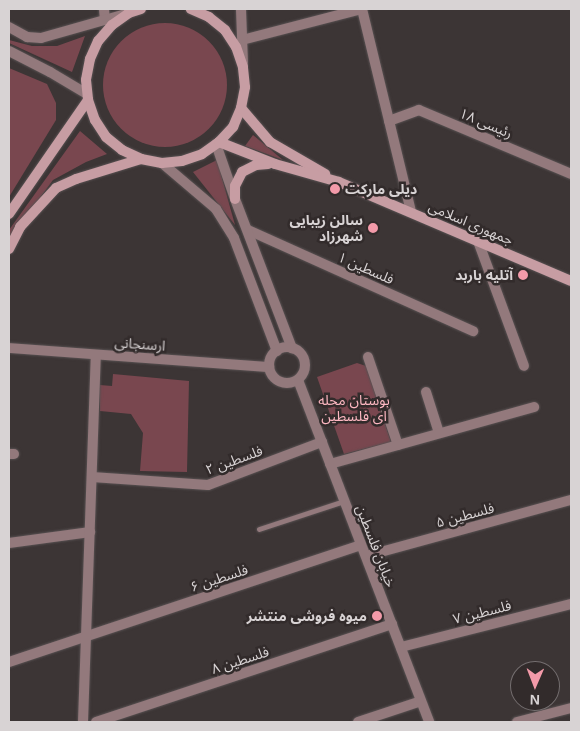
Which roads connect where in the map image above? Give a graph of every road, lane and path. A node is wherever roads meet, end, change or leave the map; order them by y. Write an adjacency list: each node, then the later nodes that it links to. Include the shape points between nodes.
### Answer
1 (104, 9): 7 (street)
2 (141, 9): 6 (main road)
3 (191, 9): 11 (main road, via 209,17 224,30)
4 (241, 9): 9 (street)
5 (362, 9): 9 (street); 14 (street)
6 (129, 13): 7 (street); 12 (main road, via 98,40 90,59)
7 (105, 20): 8 (street, via 41,38 27,37)
8 (9, 27)
9 (242, 40): 11 (street)
10 (9, 51): 12 (street, via 50,72)
11 (244, 67): 13 (main road, via 245,88)
12 (87, 97): 16 (main road, via 94,120 106,137); 23 (main road)
13 (241, 108): 15 (main road); 20 (main road, via 270,142)
14 (389, 121): 19 (street, رئیسی ۱۸, via 419,110); 22 (street)
15 (218, 143): 17 (main road, via 202,154); 18 (main road, جمهوری اسلامی); 21 (street)
16 (141, 159): 17 (main road); 26 (main road, via 56,188 20,227)
17 (162, 163): 31 (street, via 216,209 234,238)
18 (275, 164): 20 (main road, جمهوری اسلامی); 21 (main road, via 256,165 242,172 235,186)
19 (571, 174)
20 (339, 182): 22 (main road, جمهوری اسلامی)
21 (235, 199): 24 (street)
22 (411, 212): 25 (main road, جمهوری اسلامی)
23 (9, 214)
24 (248, 230): 28 (street, فلسطین ۱); 30 (street)
25 (478, 241): 27 (main road, جمهوری اسلامی); 34 (street)
26 (9, 249)
27 (571, 281)
28 (473, 331)
29 (9, 348): 32 (street, ارسنجانی)
30 (292, 348): 31 (street); 36 (street, via 304,359 303,374)
31 (277, 351): 35 (street)
32 (96, 355): 35 (street, ارسنجانی); 43 (street)
33 (368, 357): 41 (street)
34 (524, 366)
35 (269, 367): 36 (street, via 272,374 284,383)
36 (298, 380): 40 (street, خیابان فلسطین)
37 (426, 392): 39 (street)
38 (534, 407): 39 (street)
39 (439, 433): 41 (street)
40 (322, 442): 42 (street, خیابان فلسطین); 43 (street, فلسطین ۲, via 208,485)
41 (398, 445): 42 (street)
42 (330, 464): 45 (street, خیابان فلسطین)
43 (92, 477): 47 (street)
44 (571, 500): 50 (street, فلسطین ۵)
45 (344, 501): 46 (lane); 49 (street, خیابان فلسطین)
46 (259, 529)
47 (90, 532): 48 (street); 53 (street)
48 (9, 543)
49 (361, 545): 50 (street, خیابان فلسطین); 53 (street, فلسطین ۶)
50 (366, 556): 52 (street, خیابان فلسطین)
51 (571, 604): 54 (street, فلسطین ۷)
52 (392, 624): 54 (street, خیابان فلسطین); 59 (street, فلسطین ۸)
53 (86, 637): 55 (street, فلسطین ۶); 58 (street)
54 (401, 647): 56 (street, خیابان فلسطین)
55 (9, 662)
56 (421, 701): 60 (street); 61 (street, خیابان فلسطین)
57 (571, 708): 62 (street)
58 (83, 722)
59 (96, 722)
60 (358, 722)
61 (429, 722)
62 (517, 722)

